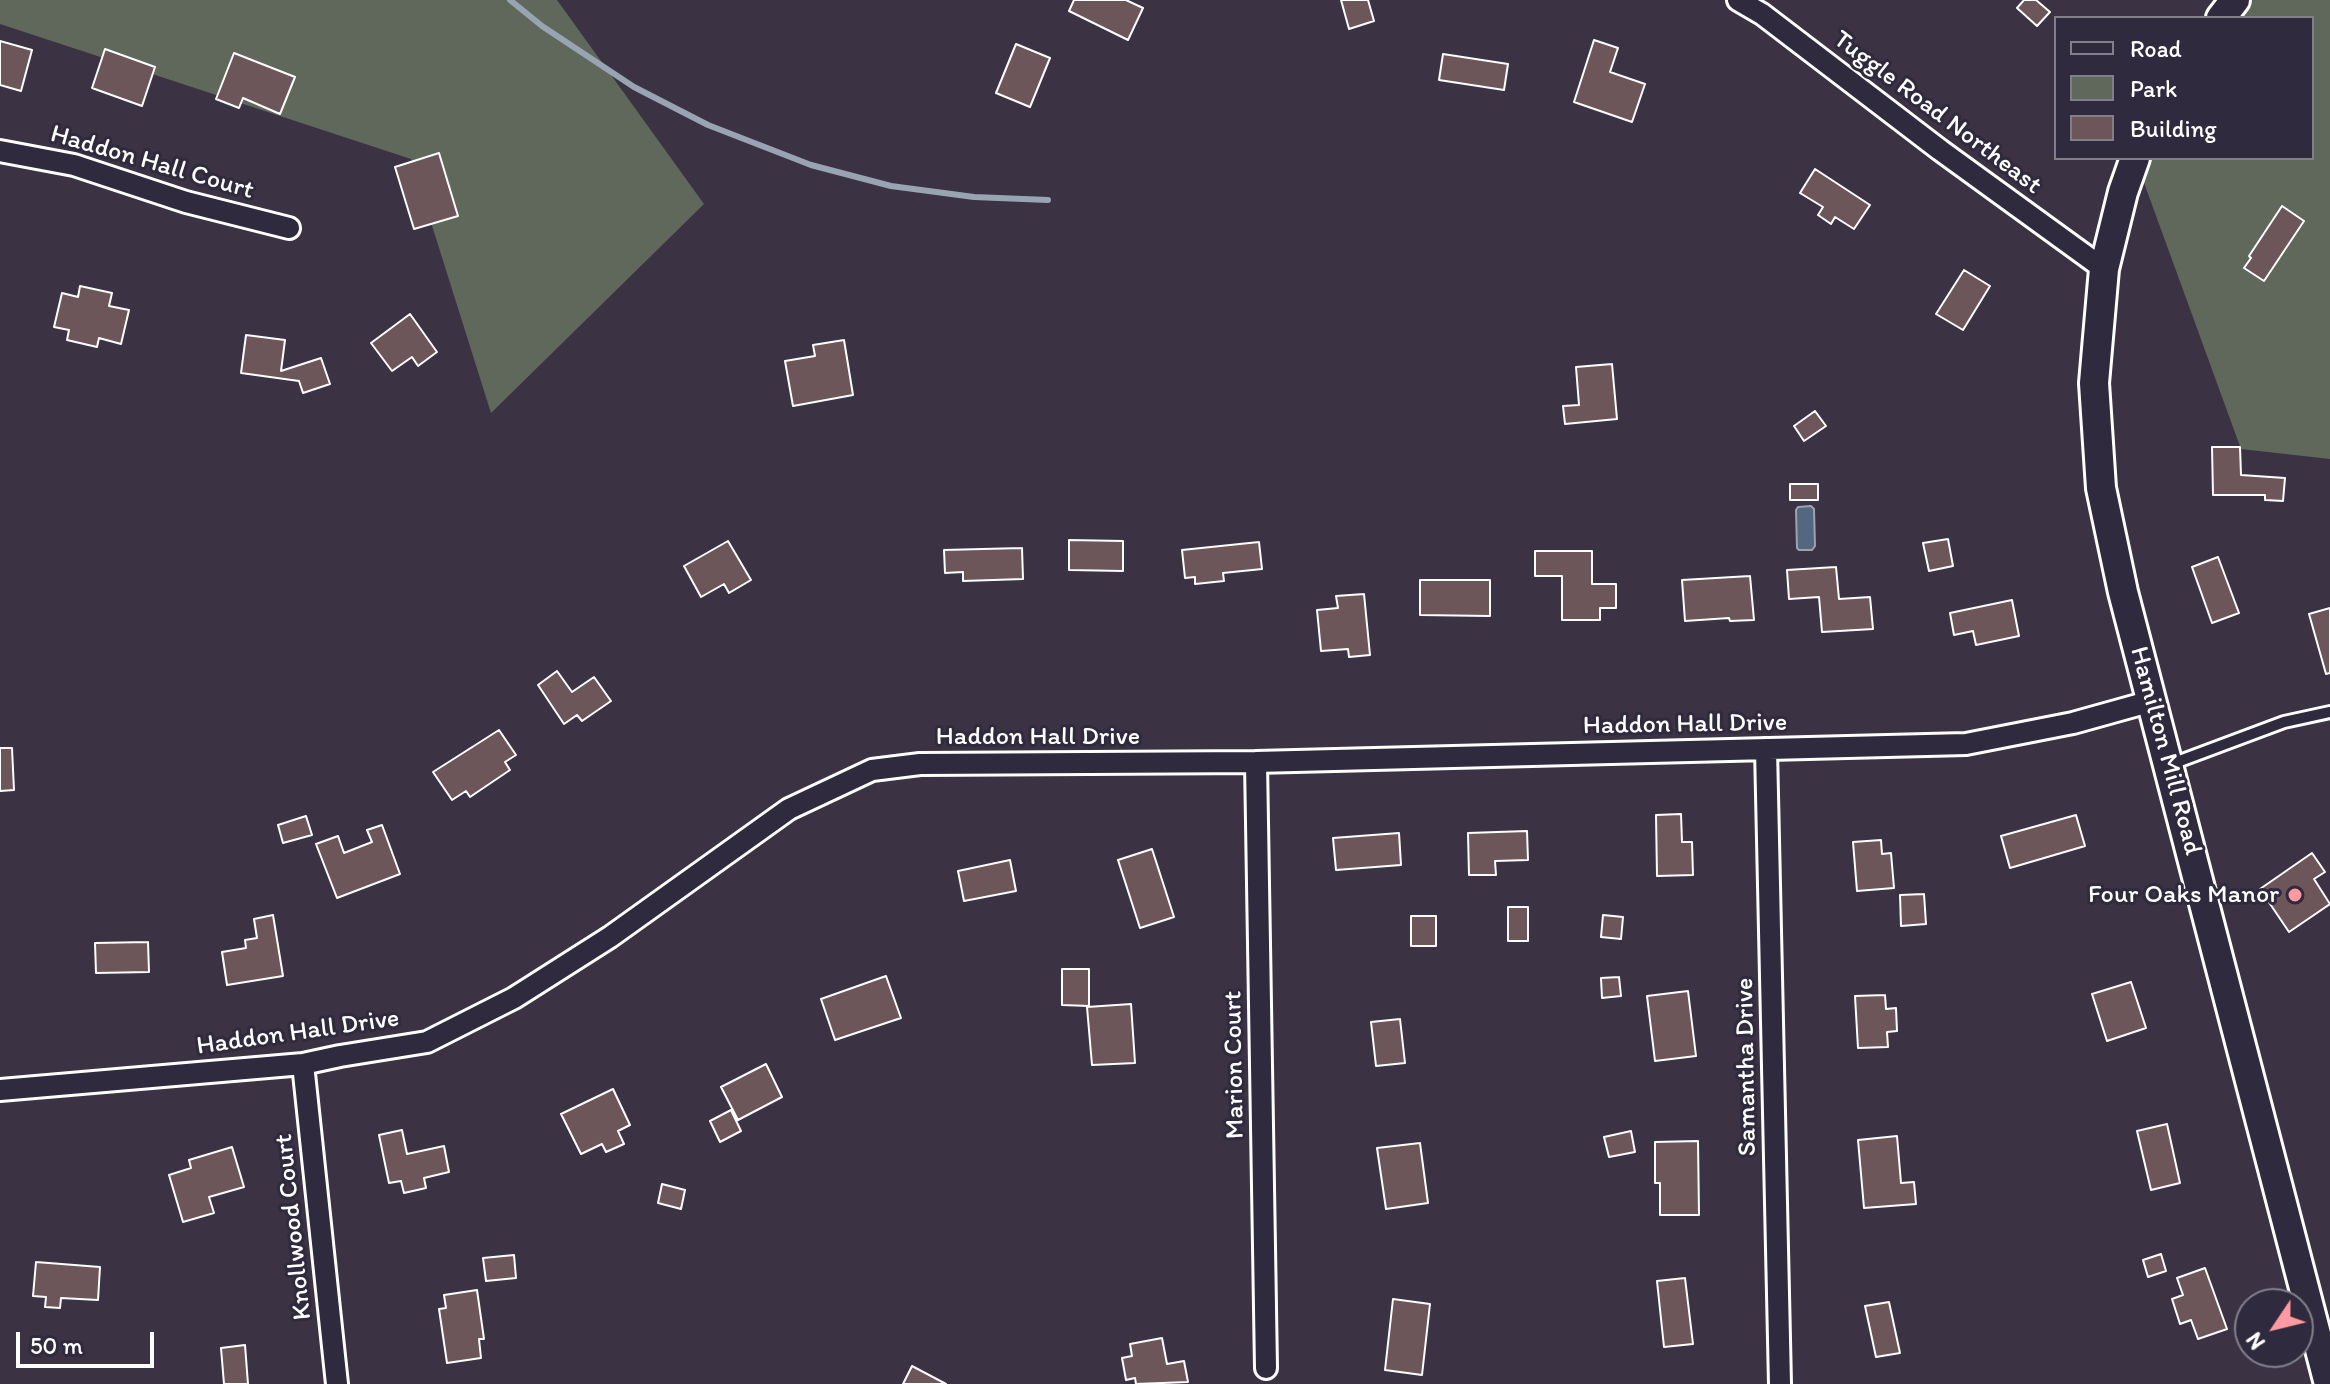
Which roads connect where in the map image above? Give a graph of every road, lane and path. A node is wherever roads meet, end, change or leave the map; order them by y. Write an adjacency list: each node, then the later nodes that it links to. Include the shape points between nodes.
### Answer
1 (1738, 0): 7 (street, Tuggle Road Northeast)
2 (2235, 0): 3 (main road)
3 (2223, 16)
4 (0, 151): 6 (street, Haddon Hall Court, via 74,165 186,202)
5 (2134, 160): 7 (main road, Hamilton Mill Road)
6 (289, 228)
7 (2104, 269): 8 (main road, Hamilton Mill Road, via 2094,383 2101,488)
8 (2152, 701): 10 (street, Haddon Hall Drive, via 1966,744); 12 (main road, Hamilton Mill Road)
9 (2330, 712): 12 (lane, via 2284,722)
10 (1766, 749): 11 (street, Haddon Hall Drive); 17 (street, Samantha Drive)
11 (1256, 762): 13 (street, Haddon Hall Drive, via 920,764 872,770 789,809 610,937 514,998 427,1042); 15 (street, Marion Court)
12 (2169, 765): 18 (main road, Hamilton Mill Road)
13 (303, 1064): 14 (street, Haddon Hall Drive); 16 (street, Knollwood Court)
14 (0, 1090)
15 (1266, 1368)
16 (337, 1384)
17 (1780, 1384)
18 (2329, 1384)

